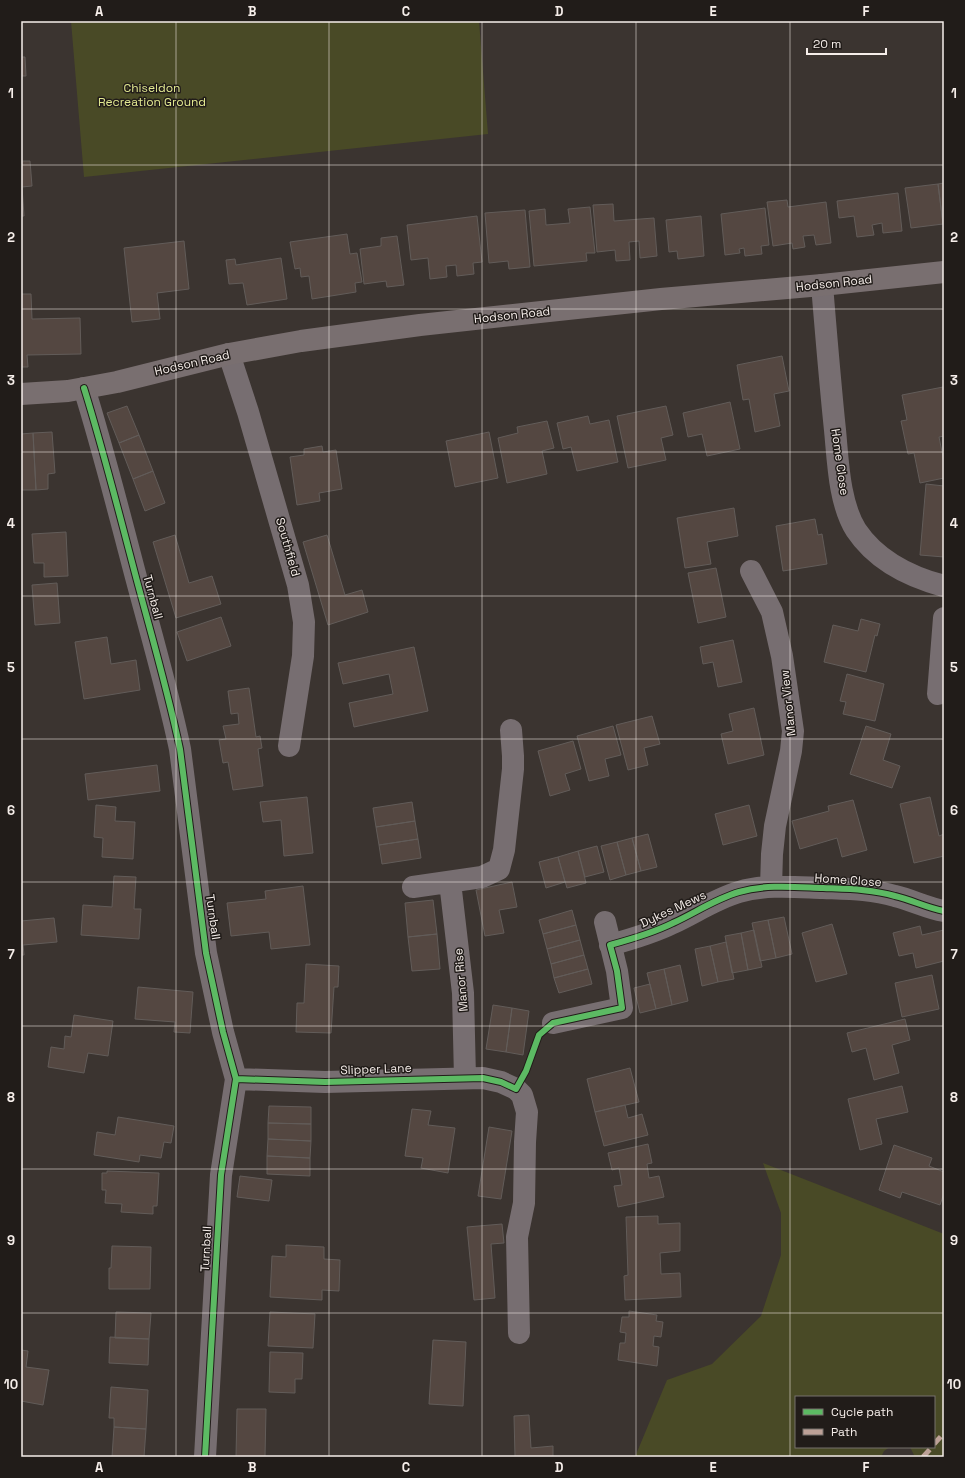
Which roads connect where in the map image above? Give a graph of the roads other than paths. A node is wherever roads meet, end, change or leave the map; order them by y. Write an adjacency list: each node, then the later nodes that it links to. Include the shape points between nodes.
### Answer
1 (944, 272): 2 (main road, Hodson Road)
2 (822, 285): 3 (main road, Hodson Road, via 661,299 420,325 301,341); 7 (street, Home Close, via 839,465 849,515 856,530 888,562 902,571)
3 (229, 354): 4 (main road, Hodson Road); 11 (street, Southfield, via 296,578 304,622 303,656)
4 (84, 388): 5 (main road, Hodson Road); 20 (street, Turnball, via 164,679 180,749 206,952)
5 (21, 394)
6 (751, 571): 14 (street, Manor View, via 772,612 782,656 793,731 775,826)
7 (944, 586)
8 (944, 618): 9 (street)
9 (938, 694)
10 (511, 730): 12 (street, via 513,769 504,850 499,869 482,877)
11 (289, 746)
12 (450, 882): 13 (street); 19 (street, Manor Rise, via 463,993)
13 (413, 887)
14 (771, 887): 15 (street, Home Close, via 878,892); 17 (street, Dykes Mews, via 725,897 672,924)
15 (944, 911)
16 (605, 922): 17 (street)
17 (610, 945): 18 (street, via 618,971 622,1008)
18 (553, 1023)
19 (465, 1078): 20 (street, Slipper Lane, via 325,1082); 21 (street, Slipper Lane, via 494,1079 508,1085 522,1095 527,1112 524,1203 517,1237)
20 (236, 1079): 22 (street, Turnball, via 221,1175)
21 (519, 1333)
22 (205, 1457)

